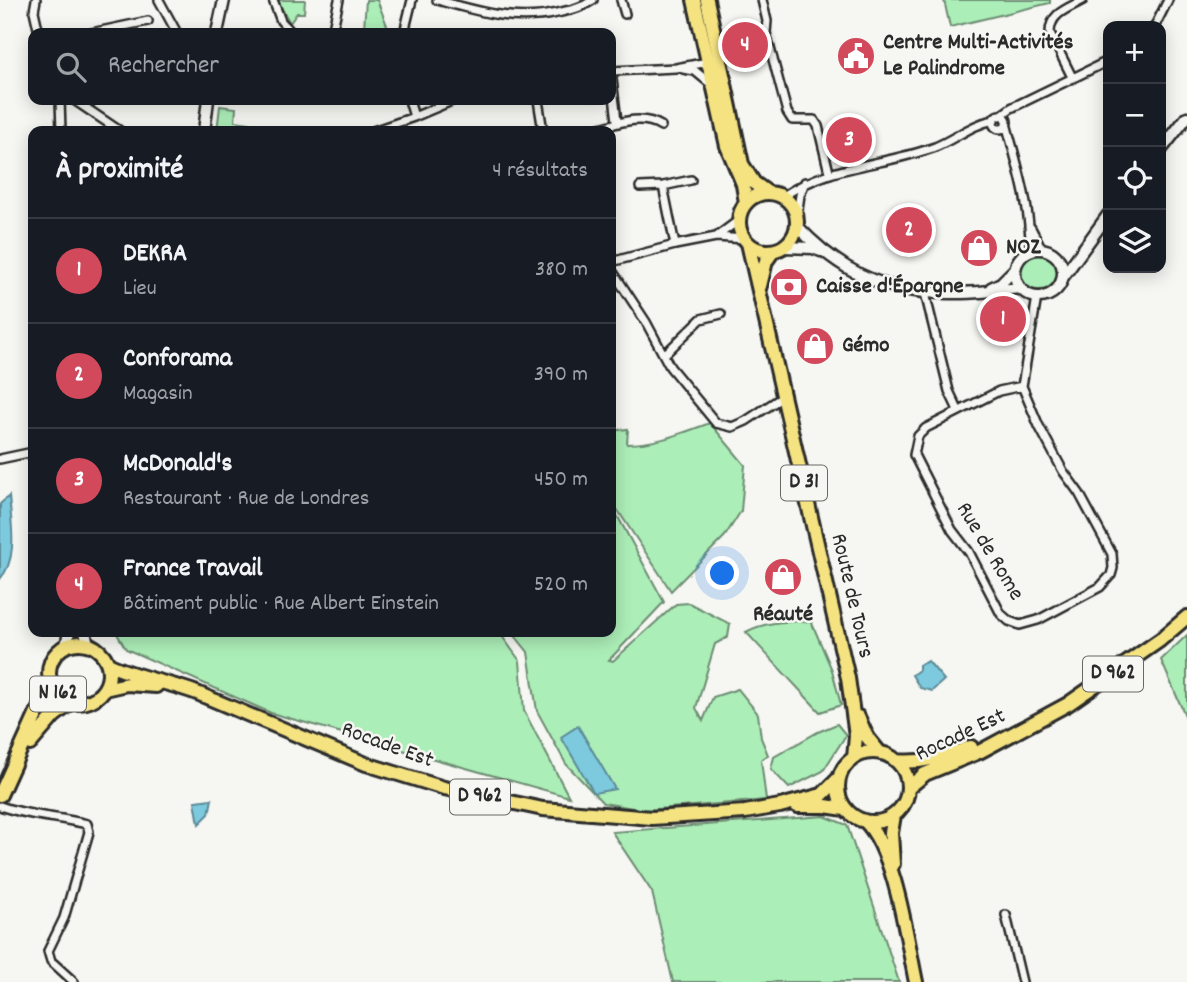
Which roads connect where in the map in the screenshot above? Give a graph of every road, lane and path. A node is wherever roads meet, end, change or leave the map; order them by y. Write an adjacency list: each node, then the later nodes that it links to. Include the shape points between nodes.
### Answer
1 (36, 0): 20 (street)
2 (159, 0): 22 (street)
3 (224, 0): 23 (street)
4 (273, 0): 24 (street)
5 (339, 0): 25 (street)
6 (412, 0): 26 (street)
7 (437, 0): 16 (street)
8 (477, 0): 16 (street)
9 (593, 0): 16 (street, via 583,7 538,17)
10 (621, 0): 17 (street)
11 (694, 0): 27 (main road)
12 (707, 0): 51 (main road)
13 (762, 0): 53 (street, via 787,112 793,120 814,120 818,125)
14 (1083, 0): 31 (street, via 1055,15 1050,27)
15 (1168, 0): 19 (street)
16 (480, 12)
17 (625, 14)
18 (148, 21): 21 (street)
19 (1158, 21)
20 (38, 28)
21 (115, 28)
22 (174, 28)
23 (218, 28)
24 (287, 28)
25 (333, 28)
26 (405, 28)
27 (708, 62): 29 (street); 32 (main road); 51 (street, via 719,77)
28 (1103, 63): 31 (street)
29 (676, 68): 30 (street); 32 (street, via 695,71)
30 (616, 71)
31 (1072, 77): 43 (street, via 1021,103)
32 (714, 87): 60 (main road)
33 (60, 105): 44 (street)
34 (81, 105): 45 (street)
35 (207, 105): 46 (street)
36 (410, 105): 40 (street)
37 (442, 105): 40 (street)
38 (539, 105): 48 (street)
39 (615, 105): 42 (street)
40 (414, 117): 47 (street)
41 (1187, 117): 52 (street)
42 (617, 121): 49 (street); 50 (street, via 654,121)
43 (1000, 123): 53 (street, via 974,127 937,146); 64 (street, via 1013,146)
44 (61, 126)
45 (113, 126)
46 (205, 126)
47 (388, 126)
48 (542, 126)
49 (603, 126)
50 (661, 126)
51 (734, 131): 58 (main road, via 742,164 754,183)
52 (1163, 147)
53 (829, 172): 55 (street)
54 (691, 180): 56 (street)
55 (806, 181): 59 (street); 62 (street)
56 (663, 186): 57 (street); 67 (street)
57 (640, 187)
58 (768, 193): 59 (main road); 60 (main road)
59 (782, 197): 62 (main road)
60 (746, 203): 61 (main road)
61 (739, 220): 65 (street); 66 (main road)
62 (797, 221): 69 (main road, via 790,242); 72 (street)
63 (1103, 221): 68 (street)
64 (1031, 227): 70 (street); 71 (street)
65 (716, 237): 66 (street); 67 (street)
66 (746, 241): 69 (main road, via 761,250); 79 (main road, Route de Tours / D 31)
67 (675, 245): 74 (street)
68 (1083, 247): 73 (street); 77 (street)
69 (778, 249): 72 (street, via 813,248); 79 (main road, via 766,261)
70 (1042, 249): 71 (street); 73 (street)
71 (1030, 250): 75 (street)
72 (827, 254): 81 (street, via 878,283)
73 (1055, 256): 77 (street)
74 (616, 261)
75 (1015, 270): 78 (street); 80 (street)
76 (616, 277): 84 (street)
77 (1062, 278): 82 (street, via 1051,293)
78 (1020, 288): 80 (street); 82 (street)
79 (759, 289): 86 (main road, Route de Tours / D 31)
80 (984, 292): 81 (street)
81 (925, 293): 87 (street, via 945,378)
82 (1037, 297): 85 (street)
83 (721, 314): 84 (street, via 701,319)
84 (664, 355): 86 (street, via 723,426 746,421)
85 (1022, 386): 87 (street, Rue de Rome); 87 (street, Rue de Rome, via 1113,561 1111,575 1100,587 1038,620 1020,625 1001,614 914,455 918,436)
86 (785, 396): 99 (main road, Route de Tours / D 31)
87 (958, 410)
88 (28, 453): 89 (street)
89 (0, 458)
90 (1187, 617): 100 (main road, Rocade Est / D 962, via 1101,682)
91 (68, 637): 93 (street)
92 (87, 638): 93 (main road, N 162); 94 (main road, N 162)
93 (66, 646): 95 (main road, N 162, via 54,657)
94 (108, 664): 96 (main road, N 162); 97 (main road, Rocade Est / D 962)
95 (51, 682): 98 (main road, N 162, via 59,695); 103 (main road)
96 (105, 689): 97 (main road, Rocade Est / D 962, via 127,684); 98 (main road, N 162, via 87,702)
97 (197, 693): 109 (main road, Rocade Est / D 962, via 366,764 444,788 543,809 652,818)
98 (72, 702): 103 (main road, via 44,726)
99 (854, 707): 101 (main road, Route de Tours / D 31); 102 (main road, Route de Tours / D 31)
100 (1034, 723): 104 (main road, Rocade Est / D 962, via 943,757); 106 (main road, Rocade Est / D 962, via 925,774)
101 (880, 753): 102 (main road); 104 (main road)
102 (854, 758): 105 (main road)
103 (17, 761): 107 (main road)
104 (896, 761): 106 (main road)
105 (839, 778): 109 (main road, Rocade Est / D 962, via 822,795); 110 (main road)
106 (908, 788): 111 (main road)
107 (0, 795)
108 (0, 806): 115 (street, via 87,824 89,832 64,918 48,951 51,961)
109 (780, 806): 110 (main road, Rocade Est / D 962)
110 (845, 808): 112 (main road)
111 (894, 815): 112 (main road); 113 (main road)
112 (865, 821): 113 (main road, via 878,838)
113 (894, 886): 116 (main road)
114 (1006, 915): 117 (street)
115 (74, 982)
116 (916, 982)
117 (1021, 982)

